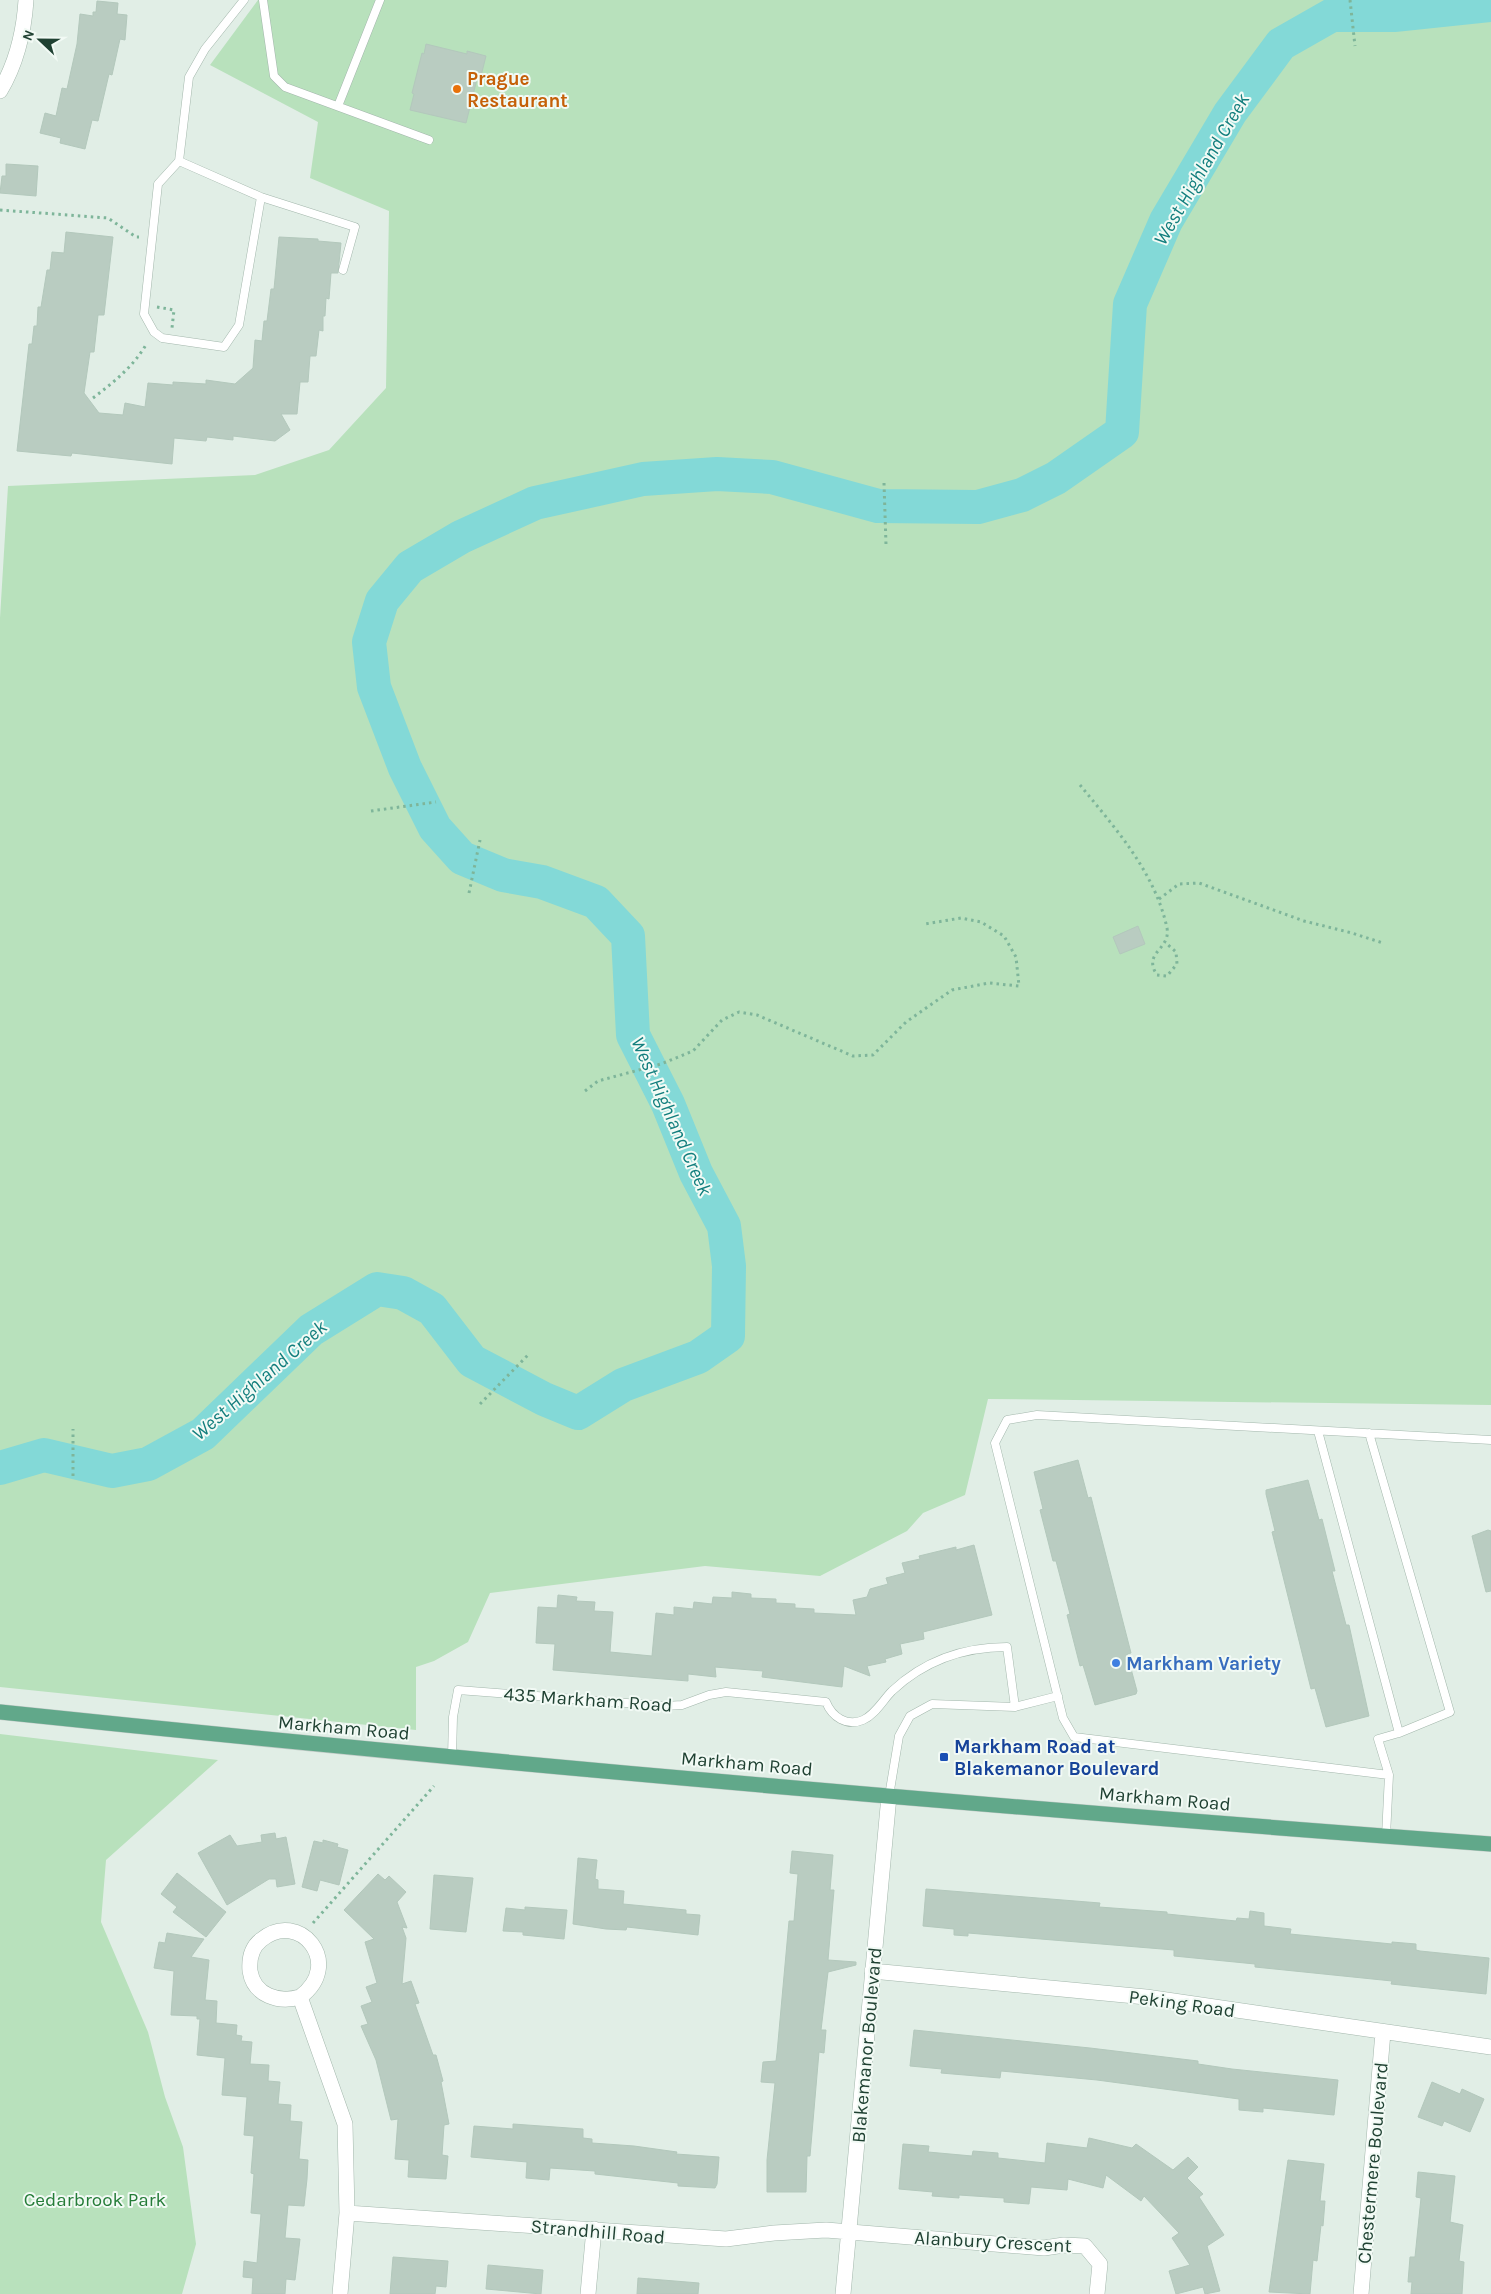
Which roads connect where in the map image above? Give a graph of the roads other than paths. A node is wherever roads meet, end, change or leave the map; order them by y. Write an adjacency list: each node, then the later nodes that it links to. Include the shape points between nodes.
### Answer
1 (26, 0): 5 (street, via 18,47)
2 (244, 0): 8 (lane, via 205,49 189,77)
3 (263, 0): 6 (lane, via 274,76 285,87)
4 (380, 0): 6 (lane)
5 (0, 91)
6 (338, 106): 7 (lane)
7 (429, 140)
8 (179, 161): 9 (lane); 9 (lane, via 158,184 144,314 154,332 162,338 224,347 239,325)
9 (261, 197): 10 (lane, via 355,226)
10 (343, 270)
11 (1318, 1431): 12 (lane); 14 (lane, via 1037,1415 1007,1420 995,1443); 17 (lane)
12 (1370, 1433): 13 (lane); 17 (lane, via 1450,1712)
13 (1491, 1440)
14 (1058, 1696): 15 (lane); 19 (lane, via 1063,1718 1074,1738)
15 (1015, 1707): 18 (lane, 435 Markham Road, via 1007,1647 971,1650 930,1664 895,1688 868,1717 853,1722 836,1717 826,1702 733,1693 716,1693 682,1705 665,1706 458,1690 453,1717); 20 (lane, via 932,1704 910,1716 899,1736)
16 (0, 1712): 18 (main road, Markham Road)
17 (1399, 1733): 19 (lane, via 1378,1739)
18 (452, 1756): 20 (main road, Markham Road)
19 (1389, 1775): 21 (lane)
20 (890, 1796): 21 (main road, Markham Road); 23 (street, Blakemanor Boulevard)
21 (1386, 1836): 22 (main road, Markham Road)
22 (1491, 1844)
23 (872, 1971): 25 (street, Peking Road, via 1146,1997); 29 (street, Blakemanor Boulevard)
24 (300, 1997): 24 (street, via 316,1982 319,1972 317,1951 303,1935 279,1930 268,1934 252,1952 251,1976 257,1987 277,2000); 27 (street, via 344,2124)
25 (1383, 2032): 26 (street, Peking Road); 34 (street, Chestermere Boulevard)
26 (1491, 2047)
27 (347, 2213): 28 (street, Strandhill Road); 30 (street)
28 (594, 2229): 29 (street, Strandhill Road, via 726,2239 774,2233); 31 (street)
29 (848, 2231): 32 (street, Blakemanor Boulevard); 33 (street, Alanbury Crescent, via 1044,2248 1085,2246 1100,2264)
30 (340, 2294)
31 (588, 2294)
32 (843, 2294)
33 (1097, 2294)
34 (1361, 2294)

